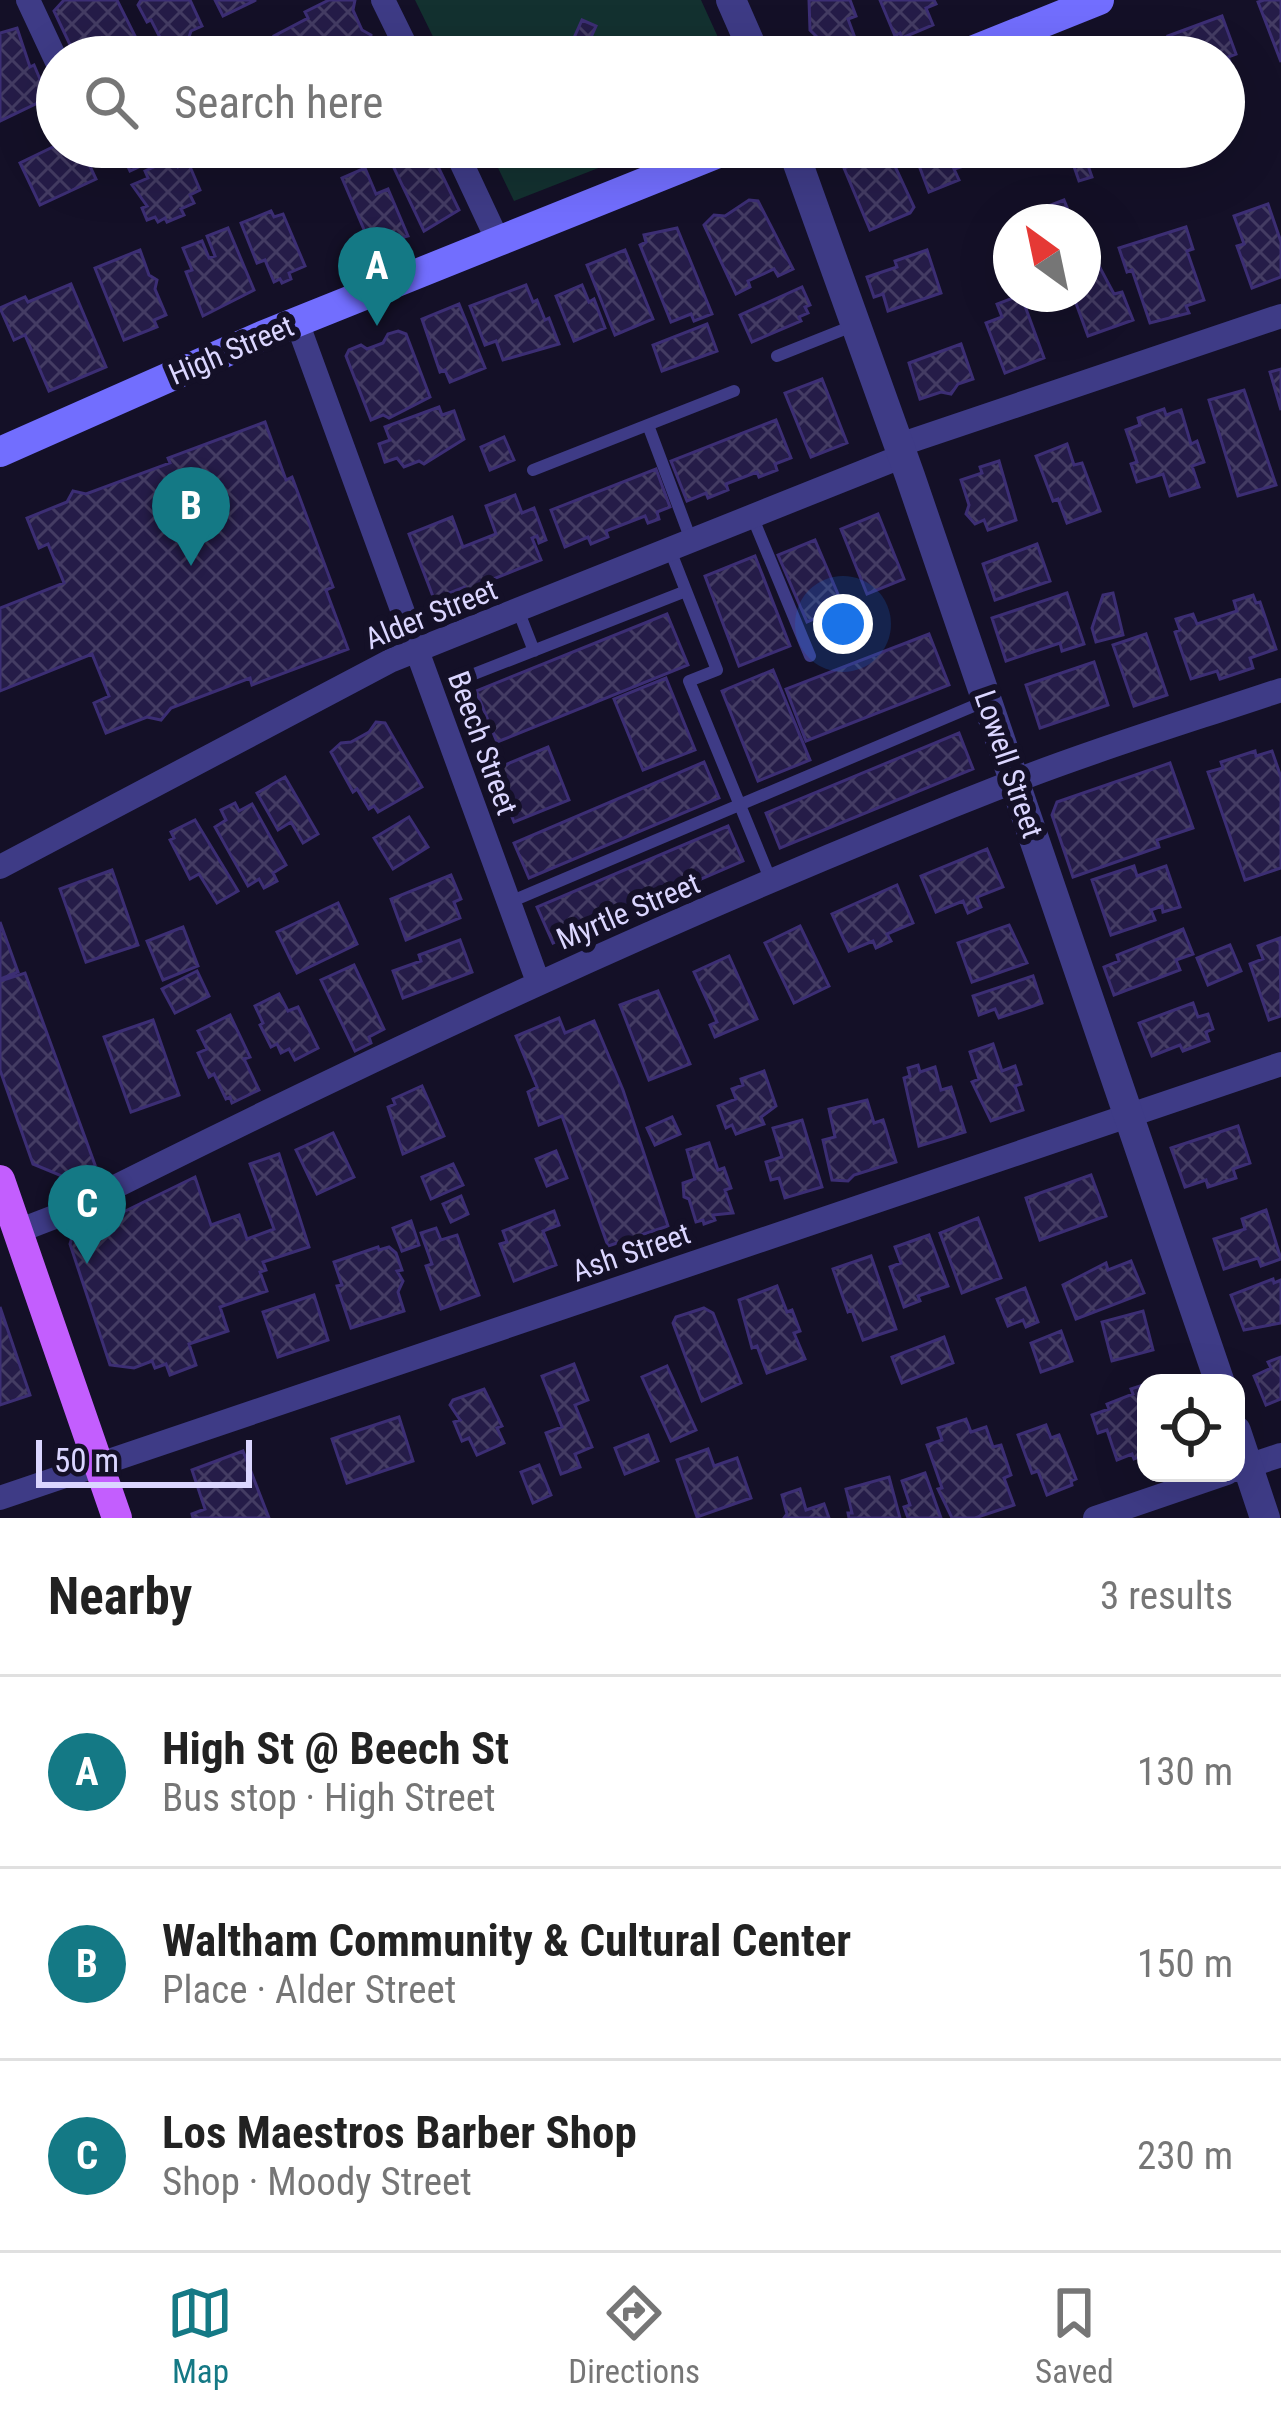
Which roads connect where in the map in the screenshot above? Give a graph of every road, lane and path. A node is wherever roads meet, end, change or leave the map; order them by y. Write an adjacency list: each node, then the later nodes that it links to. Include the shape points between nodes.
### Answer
1 (28, 0): 5 (street)
2 (383, 0): 6 (street)
3 (731, 0): 7 (street)
4 (1099, 0): 8 (main road)
5 (45, 36)
6 (401, 36)
7 (747, 36)
8 (1009, 36)
9 (464, 168): 12 (street)
10 (680, 168): 12 (main road, High Street)
11 (800, 168): 15 (street, Lowell Street)
12 (498, 241): 14 (main road, High Street)
13 (1281, 316): 19 (street, Alder Street)
14 (297, 322): 20 (main road, High Street); 26 (street, Beech Street)
15 (856, 325): 16 (lane); 19 (street, Lowell Street)
16 (777, 356)
17 (734, 391): 18 (lane)
18 (648, 425): 21 (lane); 23 (lane)
19 (901, 450): 22 (street, Alder Street); 31 (street, Lowell Street)
20 (0, 452)
21 (533, 470)
22 (752, 516): 23 (street, Alder Street); 28 (lane)
23 (680, 545): 24 (lane); 25 (street, Alder Street)
24 (686, 590): 27 (lane); 33 (lane, via 717,670 689,681)
25 (518, 610): 26 (street, Alder Street); 27 (lane)
26 (417, 651): 34 (street, Alder Street); 36 (street, Beech Street)
27 (534, 651): 29 (lane)
28 (810, 656)
29 (451, 683)
30 (1281, 690): 32 (street, Myrtle Street)
31 (987, 701): 32 (street, Lowell Street); 33 (lane)
32 (1015, 781): 35 (street, Myrtle Street); 39 (street, Lowell Street)
33 (740, 804): 35 (lane); 36 (lane)
34 (0, 867)
35 (772, 883): 37 (street, Myrtle Street)
36 (508, 902): 37 (street, Beech Street)
37 (538, 982): 41 (street, Myrtle Street)
38 (1281, 1064): 39 (street, Ash Street)
39 (1129, 1115): 42 (street, Lowell Street); 44 (street, Ash Street)
40 (0, 1180): 41 (main road)
41 (18, 1231): 44 (main road)
42 (1217, 1374)
43 (1281, 1455): 45 (street)
44 (98, 1465): 48 (street, Ash Street); 49 (main road)
45 (1245, 1467)
46 (1202, 1482): 50 (street)
47 (1244, 1482): 51 (street)
48 (0, 1498)
49 (117, 1518)
50 (1095, 1518)
51 (1265, 1518)

